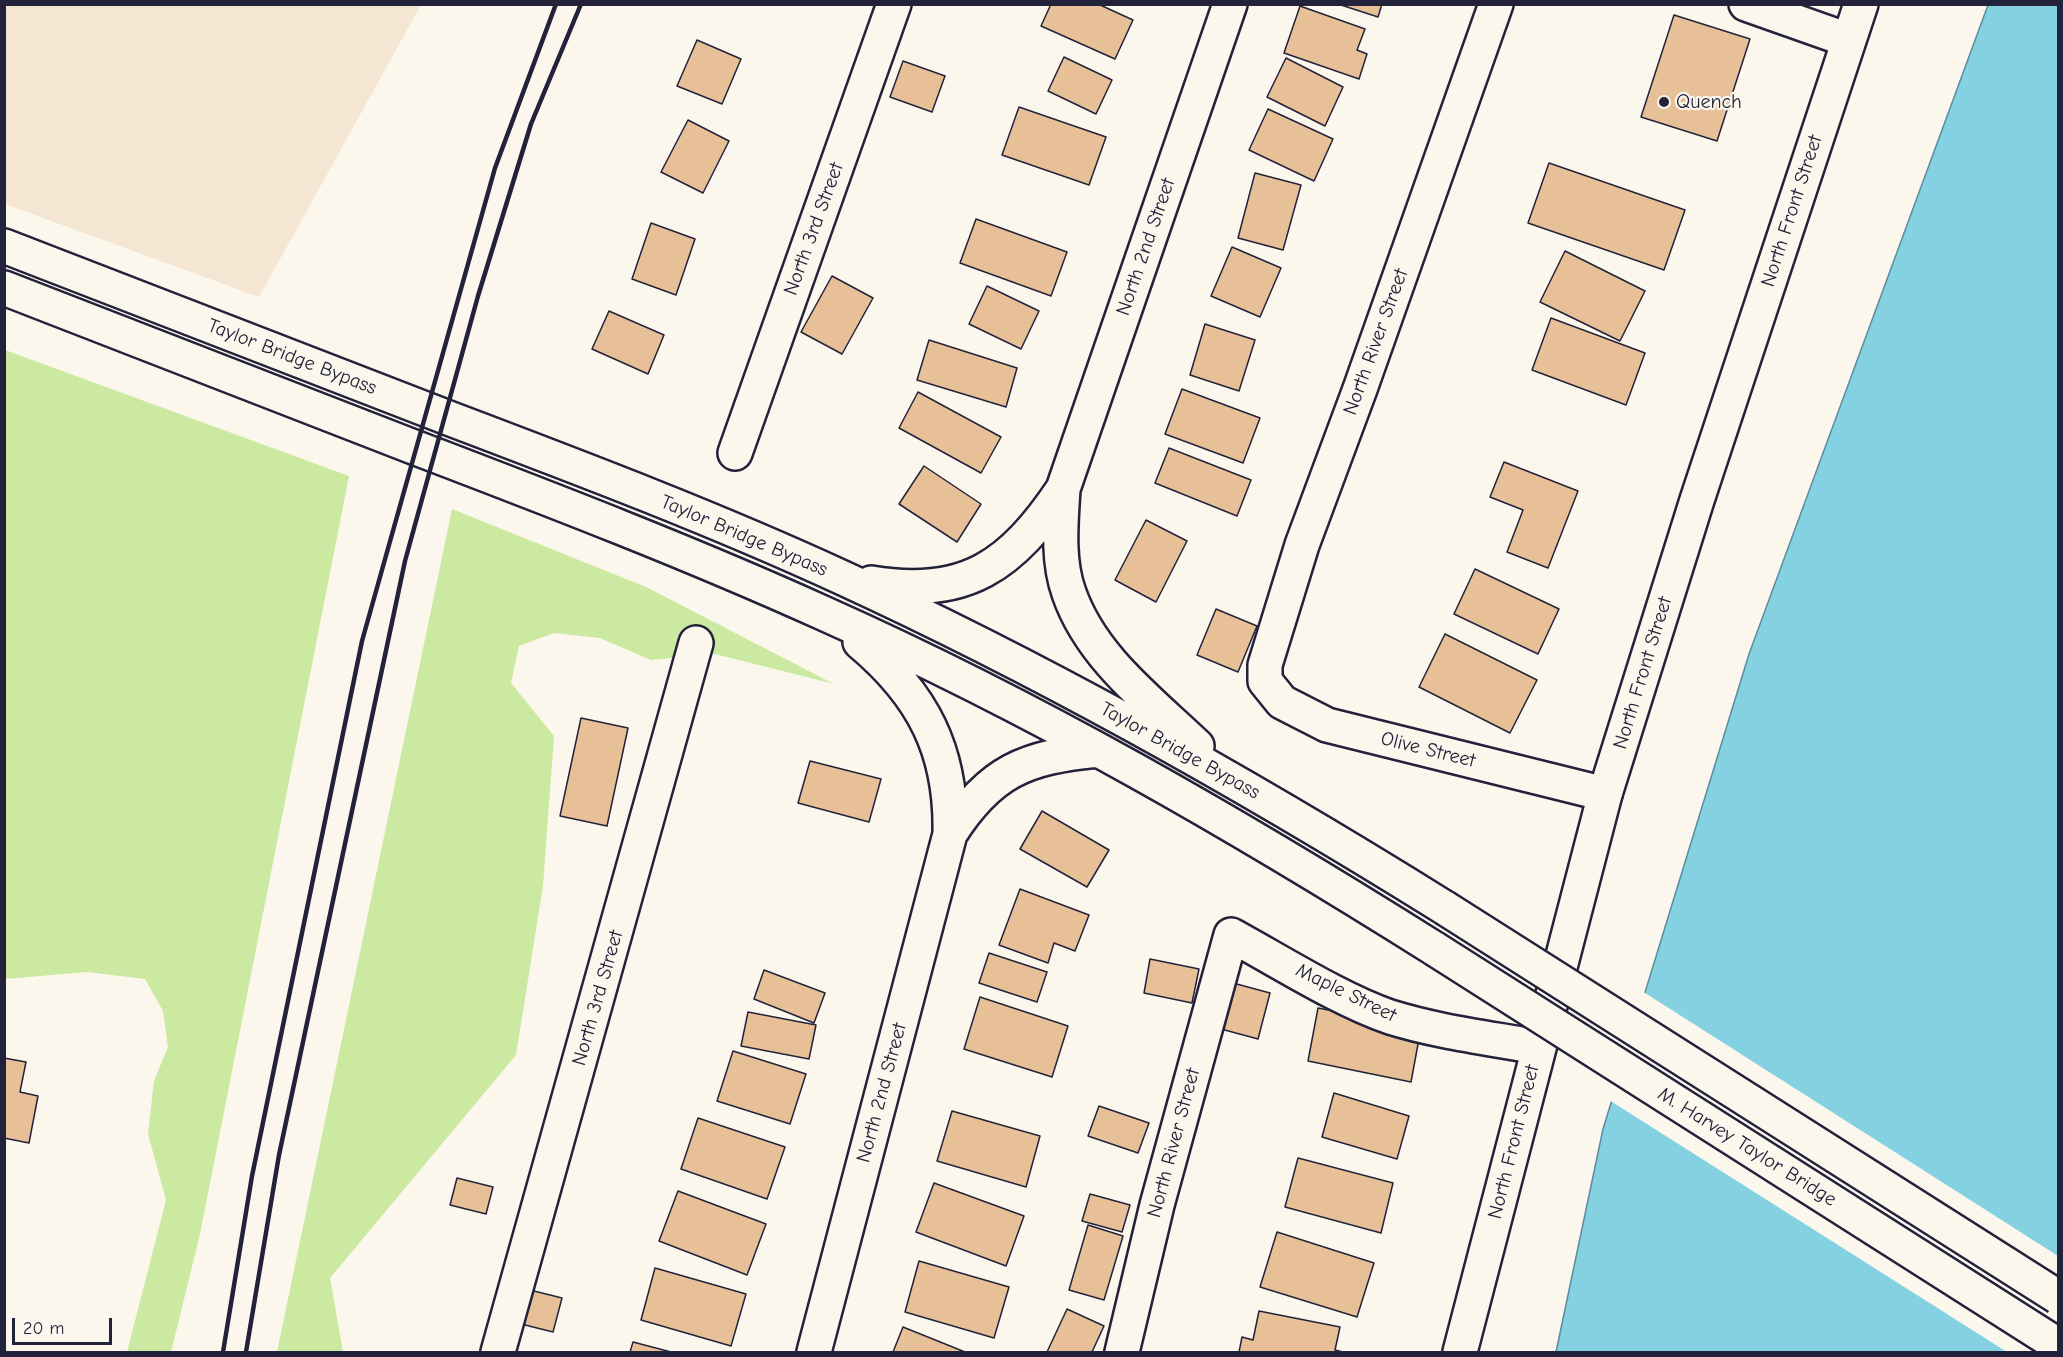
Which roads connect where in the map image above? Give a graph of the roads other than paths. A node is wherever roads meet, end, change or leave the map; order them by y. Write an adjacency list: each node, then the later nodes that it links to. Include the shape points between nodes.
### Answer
1 (894, 4): 9 (main road, North 3rd Street)
2 (1230, 4): 10 (main road, North 2nd Street)
3 (1496, 4): 14 (main road, North River Street, via 1302,545 1266,665)
4 (1746, 4): 6 (main road)
5 (1861, 4): 6 (main road, North Front Street)
6 (1848, 40): 17 (main road, North Front Street)
7 (4, 246): 11 (main road, Taylor Bridge Bypass, via 612,480)
8 (4, 288): 12 (main road, Taylor Bridge Bypass, via 587,513)
9 (735, 453)
10 (1063, 489): 11 (main road, via 1027,538 1002,560 974,576 924,588 898,588); 16 (main road, via 1062,560 1068,592 1081,621 1120,672)
11 (843, 578): 16 (main road, Taylor Bridge Bypass, via 982,645)
12 (826, 614): 15 (main road, Taylor Bridge Bypass); 18 (main road, via 882,661 924,713 946,771 951,801)
13 (696, 643): 25 (main road, North 3rd Street)
14 (1265, 681): 17 (main road, Olive Street, via 1282,702 1327,725)
15 (1098, 750): 18 (main road, via 1064,753 1009,772 986,787); 21 (main road, Taylor Bridge Bypass, via 1311,871)
16 (1228, 776): 19 (main road, Taylor Bridge Bypass)
17 (1605, 794): 22 (main road, North Front Street)
18 (950, 834): 26 (main road, North 2nd Street)
19 (1445, 908): 23 (main road, M. Harvey Taylor Bridge, bridge)
20 (1231, 935): 22 (main road, Maple Street, via 1388,1016); 27 (main road, North River Street, via 1157,1205)
21 (1435, 949): 24 (main road, M. Harvey Taylor Bridge, bridge)
22 (1539, 1047): 28 (main road, North Front Street)
23 (2058, 1297)
24 (2058, 1345)
25 (498, 1353)
26 (813, 1353)
27 (1122, 1353)
28 (1460, 1353)

